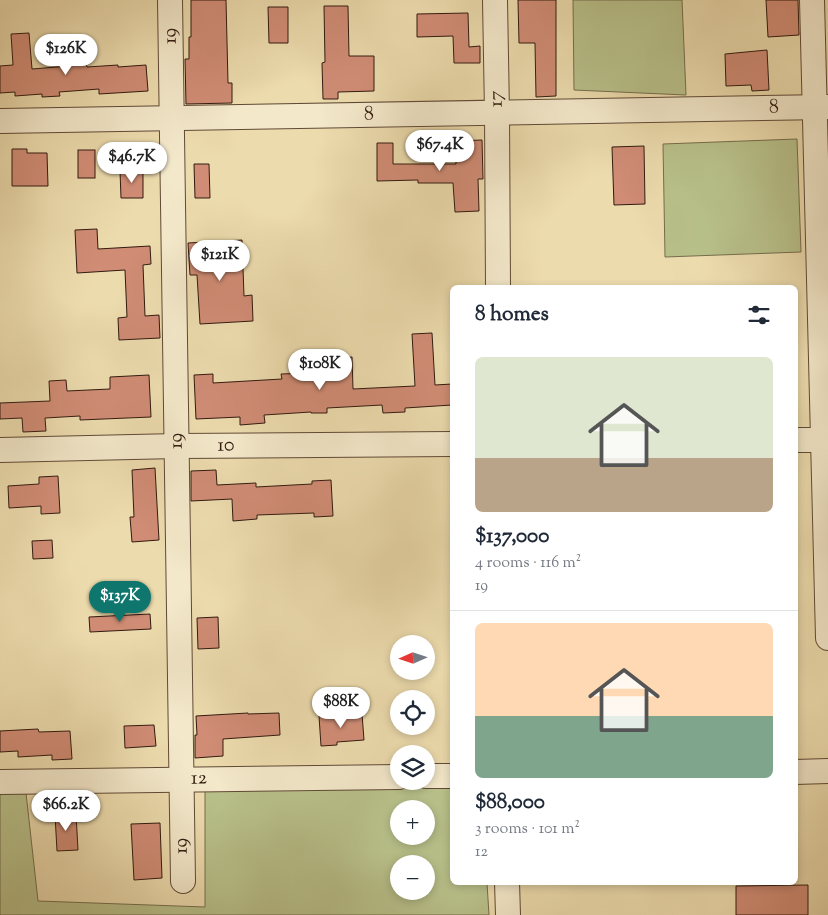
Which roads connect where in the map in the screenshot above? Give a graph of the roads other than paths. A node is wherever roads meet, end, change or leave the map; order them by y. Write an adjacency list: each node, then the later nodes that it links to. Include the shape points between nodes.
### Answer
1 (170, 0): 6 (street, 19)
2 (495, 0): 5 (street, 17)
3 (812, 0): 4 (street)
4 (821, 108): 5 (street, 8); 10 (street)
5 (497, 112): 6 (street, 8); 8 (street, 17)
6 (172, 118): 7 (street, 8); 12 (street, 19)
7 (0, 121)
8 (498, 285)
9 (798, 440): 10 (street)
10 (826, 440): 14 (street)
11 (450, 444): 12 (street, 10)
12 (177, 446): 13 (street, 10); 20 (street, 19)
13 (0, 450)
14 (828, 638)
15 (828, 771): 16 (street)
16 (798, 772)
17 (435, 776): 18 (street)
18 (450, 776)
19 (390, 777): 20 (street, 12)
20 (181, 780): 21 (street, 12); 22 (street, 19)
21 (0, 782)
22 (183, 881)
23 (507, 885): 24 (street)
24 (508, 915)

